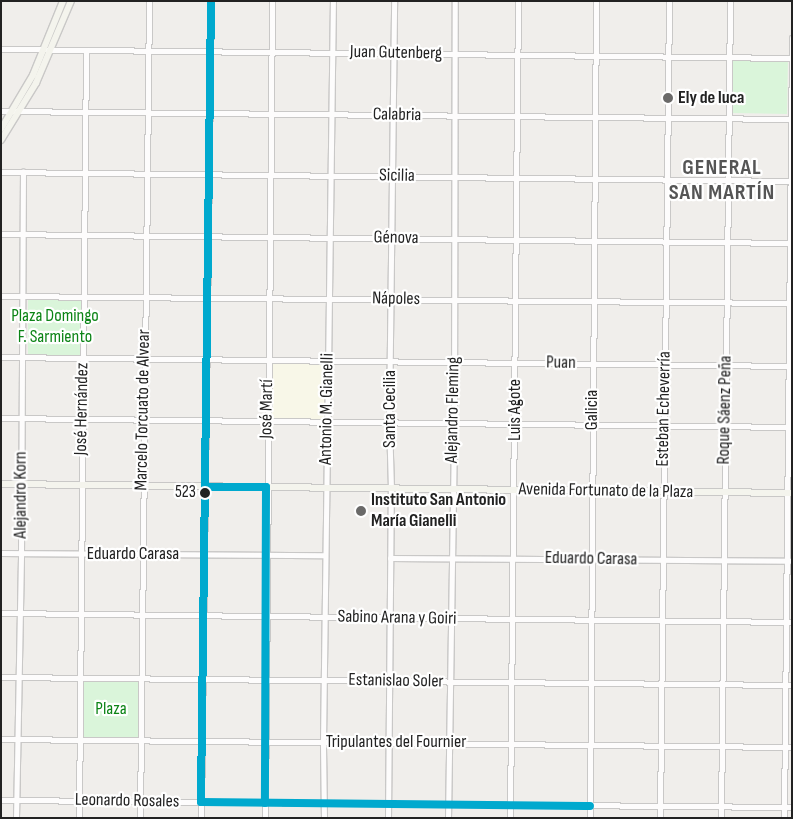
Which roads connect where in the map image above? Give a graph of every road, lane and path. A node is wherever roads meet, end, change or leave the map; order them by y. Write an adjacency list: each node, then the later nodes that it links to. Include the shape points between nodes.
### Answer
1 (63, 1): 15 (main road)
2 (71, 1): 15 (main road)
3 (149, 1): 17 (street, Marcelo Torcuato de Alvear)
4 (211, 1): 18 (street)
5 (272, 1): 19 (street, José Martí)
6 (333, 1): 20 (street, Antonio M. Gianelli)
7 (394, 1): 21 (street, Santa Cecilia)
8 (456, 1): 22 (street, Alejandro Fleming)
9 (518, 1): 23 (street, Luis Agote)
10 (596, 1): 24 (street, Galicia)
11 (668, 1): 25 (street, Esteban Echeverría)
12 (730, 1): 26 (street, Roque Sáenz Peña)
13 (792, 38): 27 (street)
14 (1, 48): 15 (street, Juan Gutenberg)
15 (47, 49): 16 (street, Juan Gutenberg); 29 (main road)
16 (86, 50): 17 (street, Juan Gutenberg); 30 (street, José Hernández)
17 (148, 51): 18 (street, Juan Gutenberg); 31 (street, Marcelo Torcuato de Alvear)
18 (210, 52): 19 (street, Juan Gutenberg); 32 (street)
19 (271, 52): 20 (street, Juan Gutenberg); 33 (street, José Martí)
20 (332, 53): 21 (street, Juan Gutenberg); 34 (street, Antonio M. Gianelli)
21 (393, 53): 22 (street, Juan Gutenberg); 35 (street, Santa Cecilia)
22 (456, 54): 23 (street, Juan Gutenberg); 36 (street, Alejandro Fleming)
23 (518, 55): 24 (street, Juan Gutenberg); 37 (street, Luis Agote)
24 (596, 56): 25 (street, Juan Gutenberg); 38 (street, Galicia)
25 (668, 56): 26 (street, Juan Gutenberg); 39 (street, Esteban Echeverría)
26 (729, 57): 27 (street, Juan Gutenberg); 40 (street, Roque Sáenz Peña)
27 (792, 58): 41 (street)
28 (1, 111): 29 (street, Calabria)
29 (17, 111): 30 (street, Calabria); 42 (main road); 43 (main road)
30 (85, 112): 31 (street, Calabria); 46 (street, José Hernández)
31 (147, 113): 32 (street, Calabria); 47 (street, Marcelo Torcuato de Alvear)
32 (209, 113): 33 (street, Calabria); 48 (street)
33 (271, 114): 34 (street, Calabria); 49 (street, José Martí)
34 (331, 114): 35 (street, Calabria); 50 (street, Antonio M. Gianelli)
35 (393, 115): 36 (street, Calabria); 51 (street, Santa Cecilia)
36 (456, 116): 37 (street, Calabria); 52 (street, Alejandro Fleming)
37 (517, 116): 38 (street, Calabria); 53 (street, Luis Agote)
38 (595, 117): 39 (street, Calabria); 54 (street, Galicia)
39 (667, 118): 40 (street, Calabria); 55 (street, Esteban Echeverría)
40 (728, 118): 41 (street, Calabria); 56 (street, Roque Sáenz Peña)
41 (791, 119): 57 (street)
42 (1, 129)
43 (1, 140)
44 (1, 172): 45 (street, Sicilia)
45 (23, 172): 46 (street, Sicilia); 59 (street, Alejandro Korn)
46 (85, 173): 47 (street, Sicilia); 60 (street, José Hernández)
47 (146, 173): 48 (street, Sicilia); 61 (street, Marcelo Torcuato de Alvear)
48 (209, 174): 49 (street, Sicilia); 62 (street)
49 (270, 175): 50 (street, Sicilia); 63 (street, José Martí)
50 (330, 175): 51 (street, Sicilia); 64 (street, Antonio M. Gianelli)
51 (392, 176): 52 (street, Sicilia); 65 (street, Santa Cecilia)
52 (455, 177): 53 (street, Sicilia); 66 (street, Alejandro Fleming)
53 (516, 178): 54 (street, Sicilia); 67 (street, Luis Agote)
54 (594, 178): 55 (street, Sicilia); 68 (street, Galicia)
55 (667, 179): 56 (street, Sicilia); 69 (street, Esteban Echeverría)
56 (728, 179): 57 (street, Sicilia); 70 (street, Roque Sáenz Peña)
57 (791, 181): 71 (street)
58 (1, 234): 59 (street, Génova)
59 (22, 234): 60 (street, Génova); 73 (street, Alejandro Korn)
60 (84, 235): 61 (street, Génova); 76 (street, José Hernández)
61 (146, 236): 62 (street, Génova); 77 (street, Marcelo Torcuato de Alvear)
62 (208, 236): 63 (street, Génova); 74 (street)
63 (270, 237): 64 (street, Génova); 75 (street, José Martí)
64 (329, 238): 65 (street, Génova); 78 (street, Antonio M. Gianelli)
65 (391, 238): 66 (street, Génova); 79 (street, Santa Cecilia)
66 (455, 239): 67 (street, Génova); 80 (street, Alejandro Fleming)
67 (516, 240): 68 (street, Génova); 81 (street, Luis Agote)
68 (594, 241): 69 (street, Génova); 82 (street, Galicia)
69 (666, 242): 70 (street, Génova); 83 (street, Esteban Echeverría)
70 (727, 242): 71 (street, Génova); 84 (street, Roque Sáenz Peña)
71 (791, 243): 85 (street)
72 (1, 296): 73 (street, Nápoles)
73 (22, 297): 76 (street, Nápoles); 87 (street, Alejandro Korn)
74 (208, 297): 75 (street, Nápoles); 77 (street, Nápoles); 90 (street)
75 (269, 297): 78 (street, Nápoles); 91 (street, José Martí)
76 (83, 298): 77 (street, Nápoles); 88 (street, José Hernández)
77 (145, 298): 89 (street, Marcelo Torcuato de Alvear)
78 (329, 298): 79 (street, Nápoles); 92 (street, Antonio M. Gianelli)
79 (391, 299): 80 (street, Nápoles); 93 (street, Santa Cecilia)
80 (454, 300): 81 (street, Nápoles); 94 (street, Alejandro Fleming)
81 (516, 300): 82 (street, Nápoles); 95 (street, Luis Agote)
82 (593, 301): 83 (street, Nápoles); 96 (street, Galicia)
83 (665, 302): 84 (street, Nápoles); 97 (street, Esteban Echeverría)
84 (726, 303): 85 (street, Nápoles); 98 (street, Roque Sáenz Peña)
85 (790, 303): 99 (street)
86 (1, 358): 87 (street, Puan)
87 (21, 358): 88 (street, Puan); 101 (street, Alejandro Korn)
88 (83, 358): 89 (street, Puan); 102 (street, José Hernández)
89 (144, 359): 90 (street, Puan); 103 (street, Marcelo Torcuato de Alvear)
90 (206, 360): 91 (street, Puan); 104 (street)
91 (269, 360): 92 (street, Puan); 105 (street, José Martí)
92 (328, 361): 93 (street, Puan); 106 (street, Antonio M. Gianelli)
93 (390, 361): 94 (street, Puan); 107 (street, Santa Cecilia)
94 (454, 362): 95 (street, Puan); 108 (street, Alejandro Fleming)
95 (515, 363): 96 (street, Puan); 109 (street, Luis Agote)
96 (593, 363): 97 (street, Puan); 110 (street, Galicia)
97 (665, 364): 98 (street, Puan); 111 (street, Esteban Echeverría)
98 (726, 365): 99 (street, Puan); 112 (street, Roque Sáenz Peña)
99 (790, 366): 113 (street)
100 (1, 418): 101 (street)
101 (21, 418): 102 (street); 115 (street, Alejandro Korn)
102 (82, 419): 103 (street); 116 (street, José Hernández)
103 (143, 420): 104 (street); 117 (street, Marcelo Torcuato de Alvear)
104 (206, 420): 105 (street); 118 (street)
105 (267, 421): 106 (street); 119 (street, José Martí)
106 (327, 422): 107 (street); 120 (street, Antonio M. Gianelli)
107 (389, 422): 108 (street); 121 (street, Santa Cecilia)
108 (454, 423): 109 (street); 123 (street, Alejandro Fleming)
109 (514, 424): 110 (street); 122 (street, Luis Agote)
110 (592, 425): 111 (street); 124 (street, Galicia)
111 (664, 426): 112 (street); 125 (street, Esteban Echeverría)
112 (725, 426): 113 (street); 126 (street, Roque Sáenz Peña)
113 (790, 427): 127 (street)
114 (1, 484): 115 (main road, Avenida Fortunato de la Plaza)
115 (20, 484): 116 (main road, Avenida Fortunato de la Plaza); 129 (street, Alejandro Korn)
116 (81, 486): 117 (main road, Avenida Fortunato de la Plaza); 130 (street, José Hernández)
117 (142, 486): 118 (main road, Avenida Fortunato de la Plaza); 131 (street, Marcelo Torcuato de Alvear)
118 (205, 487): 119 (main road, Avenida Fortunato de la Plaza); 132 (street)
119 (266, 487): 120 (main road, Avenida Fortunato de la Plaza); 133 (street, José Martí)
120 (326, 488): 121 (main road, Avenida Fortunato de la Plaza); 134 (street, Antonio M. Gianelli)
121 (391, 488): 123 (main road, Avenida Fortunato de la Plaza); 135 (street, Santa Cecilia)
122 (514, 489): 123 (main road, Avenida Fortunato de la Plaza); 124 (main road, Avenida Fortunato de la Plaza); 136 (street, Luis Agote)
123 (451, 490): 137 (street, Alejandro Fleming)
124 (592, 491): 125 (main road, Avenida Fortunato de la Plaza); 138 (street, Galicia)
125 (663, 491): 126 (main road, Avenida Fortunato de la Plaza); 139 (street, Esteban Echeverría)
126 (724, 492): 127 (main road, Avenida Fortunato de la Plaza); 140 (street, Roque Sáenz Peña)
127 (789, 493): 141 (street)
128 (1, 552): 129 (street, Eduardo Carasa)
129 (21, 553): 130 (street, Eduardo Carasa); 143 (street, Alejandro Korn)
130 (80, 553): 131 (street, Eduardo Carasa); 144 (street, José Hernández)
131 (142, 554): 132 (street, Eduardo Carasa); 145 (street, Marcelo Torcuato de Alvear)
132 (204, 554): 133 (street, Eduardo Carasa); 146 (street)
133 (266, 555): 134 (street, Eduardo Carasa); 147 (street, José Martí)
134 (325, 555): 148 (street, Antonio M. Gianelli)
135 (390, 558): 137 (street, Eduardo Carasa); 149 (street, Santa Cecilia)
136 (513, 558): 137 (street, Eduardo Carasa); 138 (street, Eduardo Carasa); 151 (street, Luis Agote)
137 (451, 559): 150 (street, Alejandro Fleming)
138 (591, 560): 139 (street, Eduardo Carasa); 152 (street, Galicia)
139 (663, 560): 140 (street, Eduardo Carasa); 153 (street, Esteban Echeverría)
140 (724, 560): 141 (street, Eduardo Carasa); 154 (street, Roque Sáenz Peña)
141 (789, 561): 155 (street)
142 (1, 613): 143 (street, Sabino Arana y Goiri)
143 (20, 614): 144 (street, Sabino Arana y Goiri); 158 (street, Alejandro Korn)
144 (80, 614): 145 (street, Sabino Arana y Goiri); 159 (street, José Hernández)
145 (143, 615): 146 (street, Sabino Arana y Goiri); 160 (street, Marcelo Torcuato de Alvear)
146 (203, 616): 147 (street, Sabino Arana y Goiri); 161 (street)
147 (265, 616): 148 (street, Sabino Arana y Goiri); 162 (street, José Martí)
148 (324, 617): 149 (street, Sabino Arana y Goiri); 163 (street, Antonio M. Gianelli)
149 (390, 618): 150 (street, Sabino Arana y Goiri); 164 (street, Santa Cecilia)
150 (450, 618): 151 (street, Sabino Arana y Goiri); 165 (street, Alejandro Fleming)
151 (512, 620): 152 (street, Sabino Arana y Goiri); 166 (street, Luis Agote)
152 (591, 620): 153 (street, Sabino Arana y Goiri); 167 (street, Galicia)
153 (662, 620): 154 (street, Sabino Arana y Goiri); 168 (street, Esteban Echeverría)
154 (723, 621): 155 (street, Sabino Arana y Goiri); 169 (street, Roque Sáenz Peña)
155 (786, 622): 156 (street, Sabino Arana y Goiri); 170 (street)
156 (792, 622)
157 (1, 677): 158 (street, Estanislao Soler)
158 (19, 677): 159 (street, Estanislao Soler); 173 (street, Alejandro Korn)
159 (79, 678): 160 (street, Estanislao Soler); 174 (street, José Hernández)
160 (143, 678): 161 (street, Estanislao Soler); 175 (street, Marcelo Torcuato de Alvear)
161 (203, 679): 162 (street, Estanislao Soler); 176 (street)
162 (265, 680): 163 (street, Estanislao Soler); 180 (street, José Martí)
163 (324, 680): 164 (street, Estanislao Soler); 177 (street, Antonio M. Gianelli)
164 (389, 681): 165 (street, Estanislao Soler); 178 (street, Santa Cecilia)
165 (450, 681): 166 (street, Estanislao Soler); 179 (street, Alejandro Fleming)
166 (512, 682): 167 (street, Estanislao Soler); 181 (street, Luis Agote)
167 (590, 683): 168 (street, Estanislao Soler); 182 (street, Galicia)
168 (661, 683): 169 (street, Estanislao Soler); 183 (street, Esteban Echeverría)
169 (722, 684): 170 (street, Estanislao Soler); 184 (street, Roque Sáenz Peña)
170 (785, 685): 171 (street, Estanislao Soler); 185 (street)
171 (792, 685)
172 (1, 739): 173 (street, Tripulantes del Fournier)
173 (18, 739): 174 (street, Tripulantes del Fournier); 188 (street, Alejandro Korn)
174 (80, 740): 175 (street, Tripulantes del Fournier); 189 (street)
175 (141, 740): 176 (street, Tripulantes del Fournier); 190 (street, Marcelo Torcuato de Alvear)
176 (202, 741): 180 (street, Tripulantes del Fournier); 191 (street)
177 (323, 742): 178 (street, Tripulantes del Fournier); 180 (street, Tripulantes del Fournier); 193 (street, Antonio M. Gianelli)
178 (388, 742): 179 (street, Tripulantes del Fournier); 194 (street, Santa Cecilia)
179 (449, 742): 181 (street, Tripulantes del Fournier); 196 (street, Alejandro Fleming)
180 (265, 743): 192 (street, José Martí)
181 (511, 743): 182 (street, Tripulantes del Fournier); 195 (street, Luis Agote)
182 (590, 745): 183 (street, Tripulantes del Fournier); 197 (street, Galicia)
183 (661, 746): 184 (street, Tripulantes del Fournier); 198 (street, Esteban Echeverría)
184 (722, 746): 185 (street, Tripulantes del Fournier); 199 (street, Roque Sáenz Peña)
185 (784, 747): 186 (street, Tripulantes del Fournier); 200 (street)
186 (792, 747)
187 (1, 800): 188 (street, Leonardo Rosales)
188 (17, 800): 189 (street, Leonardo Rosales); 202 (street, Alejandro Korn)
189 (79, 801): 190 (street, Leonardo Rosales); 203 (street)
190 (140, 801): 191 (street, Leonardo Rosales); 204 (street, Marcelo Torcuato de Alvear)
191 (201, 802): 192 (street, Leonardo Rosales); 205 (street)
192 (265, 802): 193 (street, Leonardo Rosales); 206 (street, José Martí)
193 (324, 803): 194 (street, Leonardo Rosales); 207 (street, Antonio M. Gianelli)
194 (388, 804): 196 (street, Leonardo Rosales); 208 (street, Santa Cecilia)
195 (510, 804): 196 (street, Leonardo Rosales); 197 (street, Leonardo Rosales); 210 (street, Luis Agote)
196 (448, 805): 209 (street, Alejandro Fleming)
197 (590, 806): 198 (street, Leonardo Rosales); 211 (street, Galicia)
198 (660, 806): 199 (street, Leonardo Rosales); 212 (street, Esteban Echeverría)
199 (721, 807): 200 (street, Leonardo Rosales); 213 (street, Roque Sáenz Peña)
200 (784, 807): 201 (street, Leonardo Rosales); 214 (street)
201 (792, 807)
202 (16, 818)
203 (79, 818)
204 (140, 818)
205 (201, 818)
206 (264, 818)
207 (324, 818)
208 (388, 818)
209 (448, 818)
210 (510, 818)
211 (590, 818)
212 (660, 818)
213 (721, 818)
214 (784, 818)

